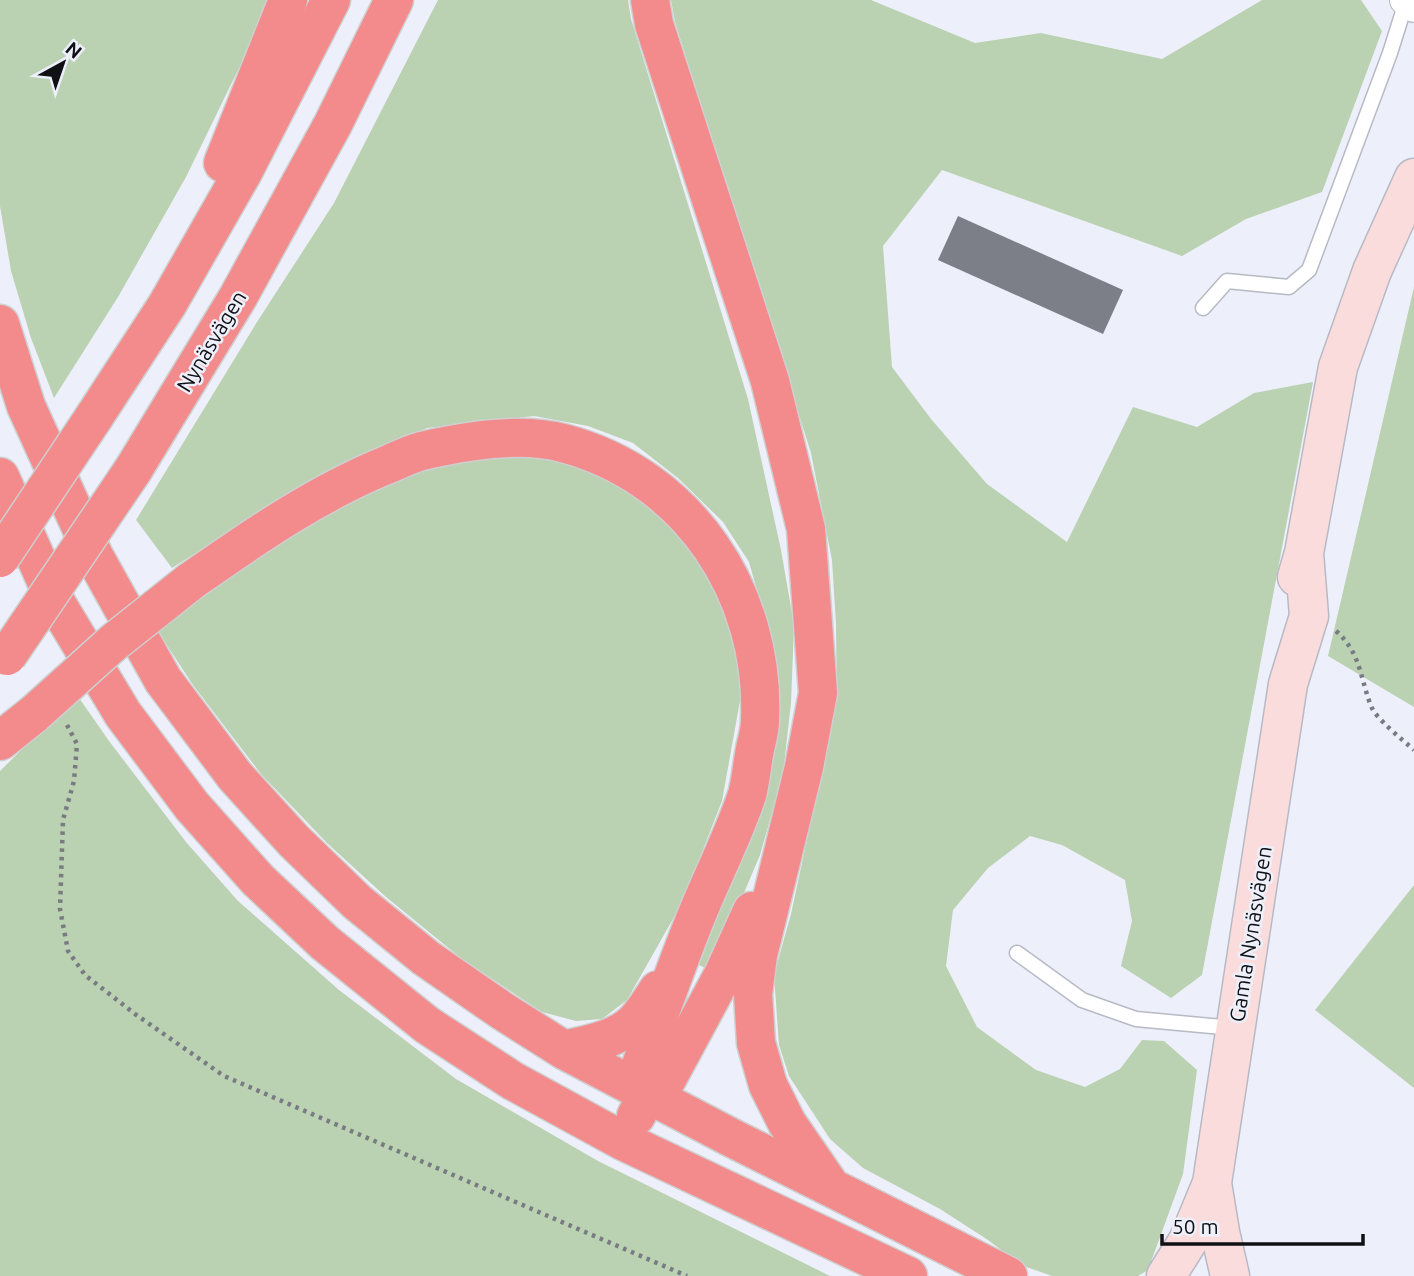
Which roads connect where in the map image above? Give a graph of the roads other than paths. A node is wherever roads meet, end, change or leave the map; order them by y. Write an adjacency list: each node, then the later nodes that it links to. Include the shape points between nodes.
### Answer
1 (288, 0): 7 (highway)
2 (331, 0): 7 (highway, via 243,172)
3 (394, 0): 12 (highway, Nynäsvägen, bridge, via 333,124 238,297 133,470)
4 (650, 0): 14 (highway, via 653,24 770,381 806,529 818,693)
5 (1408, 3): 8 (lane, via 1309,270 1289,287 1227,281)
6 (1414, 178): 17 (street, Gamla Nynäsvägen, via 1338,367 1304,554 1309,616 1288,684)
7 (167, 305): 11 (highway, bridge)
8 (1203, 308)
9 (0, 324): 18 (highway, via 26,406 94,556 163,680 235,776 294,841 367,910 426,958)
10 (0, 477): 20 (highway, via 55,601 123,714 192,806 258,880 325,943 427,1025 513,1081)
11 (0, 558)
12 (3, 660)
13 (0, 741): 16 (highway, bridge, via 50,718 114,642 191,581 268,528 345,484 424,450 521,438 562,442 604,457 642,478 693,522 719,557 741,603 756,653 760,722 747,793)
14 (790, 819): 19 (highway, via 723,975 667,1079); 22 (highway, via 758,955 752,994 755,1043 768,1085 787,1123)
15 (1017, 953): 17 (lane, via 1082,1000 1136,1019)
16 (679, 959): 18 (highway, via 638,1019 626,1029); 19 (highway, via 640,1068)
17 (1235, 1028): 21 (street, Gamla Nynäsvägen)
18 (564, 1049): 19 (highway)
19 (647, 1095): 20 (highway); 22 (highway)
20 (623, 1141): 23 (highway)
21 (1212, 1183): 25 (street, Gamla Nynäsvägen, via 1188,1241); 26 (street, Gamla Nynäsvägen)
22 (832, 1188): 24 (highway)
23 (908, 1276)
24 (1008, 1276)
25 (1166, 1276)
26 (1230, 1276)

